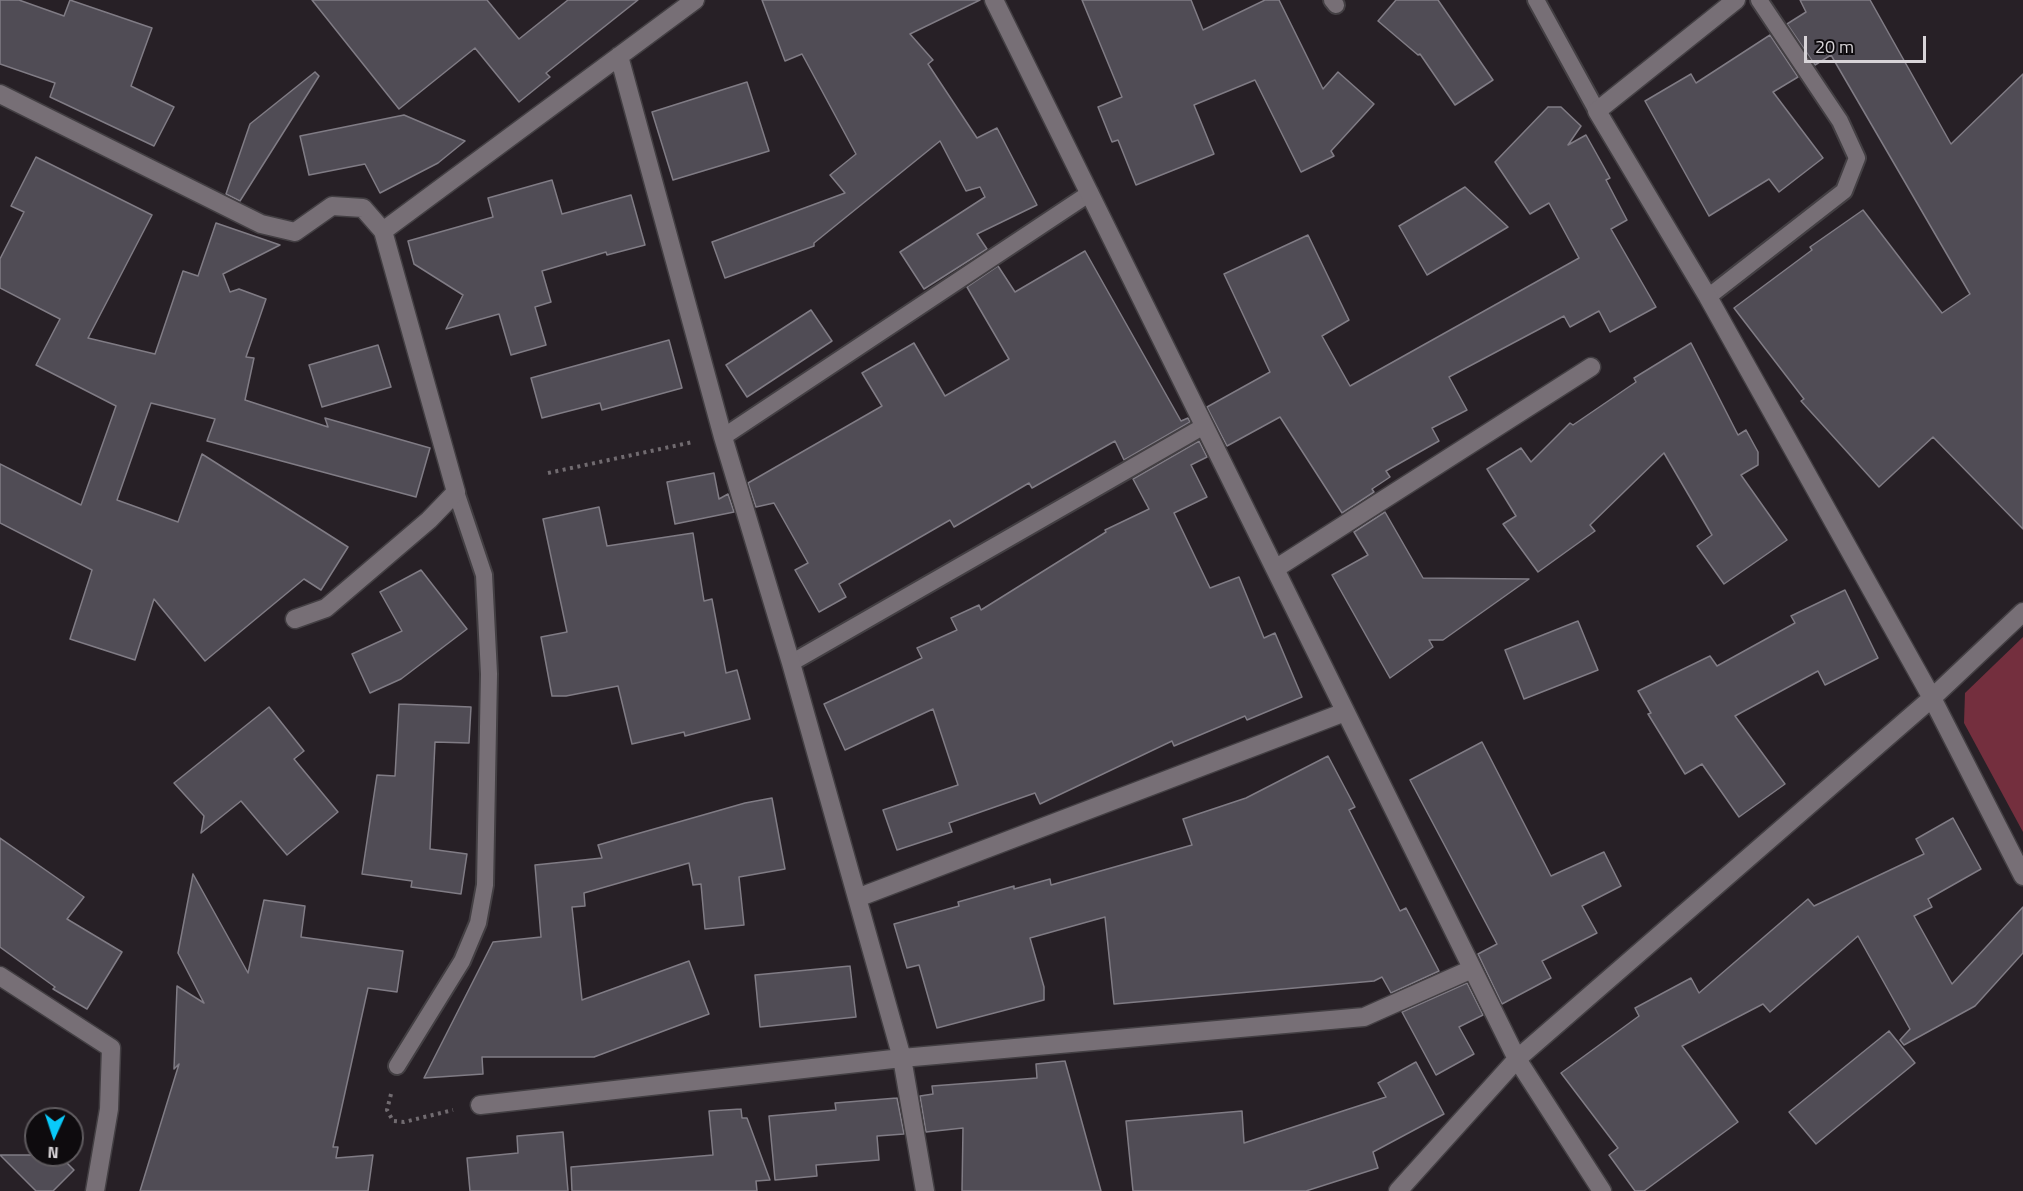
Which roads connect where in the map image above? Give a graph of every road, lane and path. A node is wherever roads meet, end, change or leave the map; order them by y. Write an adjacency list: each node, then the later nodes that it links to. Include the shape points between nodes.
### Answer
1 (695, 0): 6 (street)
2 (994, 0): 9 (street)
3 (1536, 0): 8 (lane)
4 (1736, 0): 8 (street)
5 (1759, 0): 11 (lane, via 1840,121 1857,158 1844,191)
6 (619, 56): 10 (street); 14 (street)
7 (0, 94): 10 (street, via 261,224 295,232 332,206 363,208)
8 (1597, 111): 11 (street)
9 (1090, 193): 13 (street); 14 (lane)
10 (383, 231): 16 (street)
11 (1708, 297): 21 (street)
12 (1591, 367): 17 (street)
13 (1204, 426): 17 (street); 20 (lane)
14 (723, 436): 15 (path); 20 (street)
15 (548, 474)
16 (456, 492): 19 (street, via 326,608); 29 (lane, via 484,575 489,674 485,885 478,924 462,961)
17 (1275, 568): 22 (street)
18 (2023, 612): 21 (street)
19 (295, 619)
20 (791, 663): 24 (street)
21 (1932, 698): 23 (street); 28 (street)
22 (1345, 712): 24 (street); 25 (street)
23 (2023, 876)
24 (857, 898): 27 (street)
25 (1472, 969): 27 (street, via 1364,1017); 28 (street)
26 (0, 976): 31 (street, via 111,1048 109,1109)
27 (902, 1058): 30 (street); 32 (street)
28 (1516, 1059): 33 (street); 34 (street)
29 (397, 1066): 30 (path, via 387,1110 393,1121)
30 (480, 1105)
31 (95, 1191)
32 (925, 1191)
33 (1398, 1191)
34 (1602, 1191)

